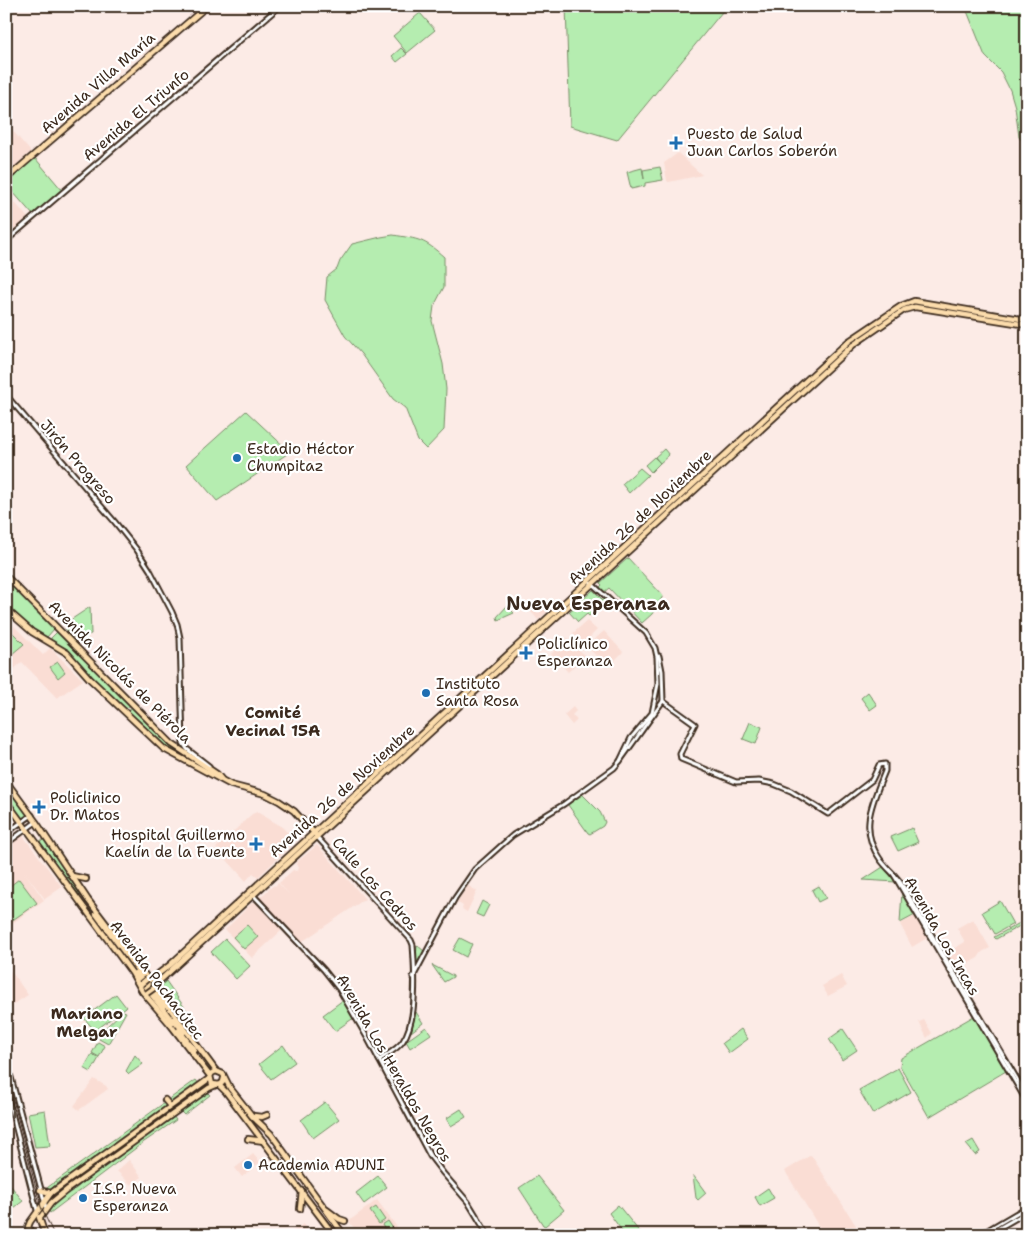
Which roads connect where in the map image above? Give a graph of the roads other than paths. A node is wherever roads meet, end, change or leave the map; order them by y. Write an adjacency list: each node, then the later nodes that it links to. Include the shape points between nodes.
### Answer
1 (207, 6): 3 (main road, Avenida Villa María)
2 (280, 6): 4 (street, Avenida El Triunfo)
3 (6, 179)
4 (6, 241)
5 (971, 314): 6 (main road, Avenida 26 de Noviembre); 7 (main road, Avenida 26 de Noviembre); 10 (main road, Avenida 26 de Noviembre, via 919,302 904,304 849,341)
6 (1027, 320)
7 (1027, 325)
8 (6, 395): 15 (street, Jirón Progreso, via 114,521 150,570 179,632 183,743)
9 (6, 576): 15 (main road, Avenida Nicolás de Piérola, via 172,744)
10 (590, 582): 12 (street, via 639,626); 23 (main road, Avenida 26 de Noviembre)
11 (6, 609): 15 (main road, Avenida Nicolás de Piérola, via 32,632 66,653 164,749)
12 (656, 648): 13 (street, via 662,666); 14 (street, via 658,672 651,714 631,738)
13 (663, 701): 14 (street); 27 (street, via 695,724 680,754 681,759 736,782 774,784 829,814 872,780 879,765 885,764 868,826 877,854)
14 (620, 761): 33 (street, via 582,792 513,835 475,869 455,898)
15 (224, 781): 23 (main road, Avenida Nicolás de Piérola, via 279,801 294,811)
16 (6, 782): 18 (main road, Avenida Pachacútec)
17 (6, 801): 19 (main road, Avenida Pachacútec)
18 (32, 815): 19 (street); 20 (main road, Avenida Pachacútec)
19 (22, 822): 21 (main road, Avenida Pachacútec); 22 (street)
20 (36, 822): 21 (street); 24 (main road, Avenida Pachacútec)
21 (27, 828): 25 (main road, Avenida Pachacútec); 26 (street)
22 (6, 834)
23 (316, 835): 30 (main road, Avenida 26 de Noviembre); 33 (street, Calle Los Cedros, via 411,940); 34 (main road, Avenida 26 de Noviembre, via 170,965)
24 (46, 837): 25 (main road, via 39,838); 28 (main road, Avenida Pachacútec)
25 (37, 843): 32 (main road, Avenida Pachacútec)
26 (6, 844)
27 (894, 874): 44 (street, Avenida Los Incas); 47 (street, Avenida Los Incas)
28 (72, 876): 29 (main road); 31 (main road, Avenida Pachacútec)
29 (86, 879)
30 (254, 896): 36 (main road, Avenida 26 de Noviembre); 39 (street, Avenida Los Heraldos Negros, via 332,980)
31 (88, 900): 34 (main road, Avenida Pachacútec); 40 (main road, Avenida Pachacútec, via 99,920)
32 (81, 902): 35 (main road, Avenida Pachacútec); 40 (main road, Avenida Pachacútec)
33 (414, 977): 39 (street, via 412,1013 403,1041)
34 (148, 979): 35 (main road, Avenida 26 de Noviembre, bridge); 36 (main road, Avenida Pachacútec)
35 (140, 985): 37 (main road, Avenida Pachacútec)
36 (154, 987): 37 (main road, Avenida 26 de Noviembre, bridge); 40 (main road, Avenida Pachacútec)
37 (146, 993): 40 (main road, Avenida Pachacútec)
38 (6, 1059): 57 (street)
39 (379, 1060): 74 (street, Avenida Los Heraldos Negros, via 430,1156 468,1202)
40 (212, 1074): 41 (main road, via 222,1073); 42 (main road, via 211,1082); 48 (main road)
41 (224, 1078): 42 (main road); 51 (main road)
42 (217, 1085): 49 (main road); 54 (main road)
43 (6, 1090): 46 (street)
44 (1027, 1096)
45 (165, 1100): 48 (main road)
46 (8, 1102): 64 (street)
47 (1027, 1102)
48 (170, 1106): 55 (main road)
49 (173, 1113): 52 (main road); 56 (main road)
50 (267, 1115): 51 (main road)
51 (252, 1116): 65 (main road, via 272,1134)
52 (178, 1120)
53 (248, 1139): 54 (main road)
54 (264, 1141): 58 (main road)
55 (90, 1164): 56 (main road); 59 (main road)
56 (94, 1170): 62 (main road)
57 (40, 1190): 59 (main road); 60 (street)
58 (302, 1191): 63 (main road); 72 (main road)
59 (51, 1193): 60 (main road)
60 (43, 1202): 62 (street); 64 (main road)
61 (1027, 1207): 75 (street)
62 (46, 1208): 69 (main road)
63 (300, 1209)
64 (37, 1210): 67 (main road); 69 (main road)
65 (326, 1210): 68 (main road); 73 (main road)
66 (1027, 1212): 76 (street)
67 (32, 1218): 69 (main road); 70 (main road, via 28,1227)
68 (345, 1221)
69 (41, 1223): 70 (main road, via 38,1232); 71 (main road)
70 (33, 1234)
71 (45, 1235)
72 (334, 1235)
73 (344, 1235)
74 (488, 1235)
75 (979, 1235)
76 (987, 1235)

